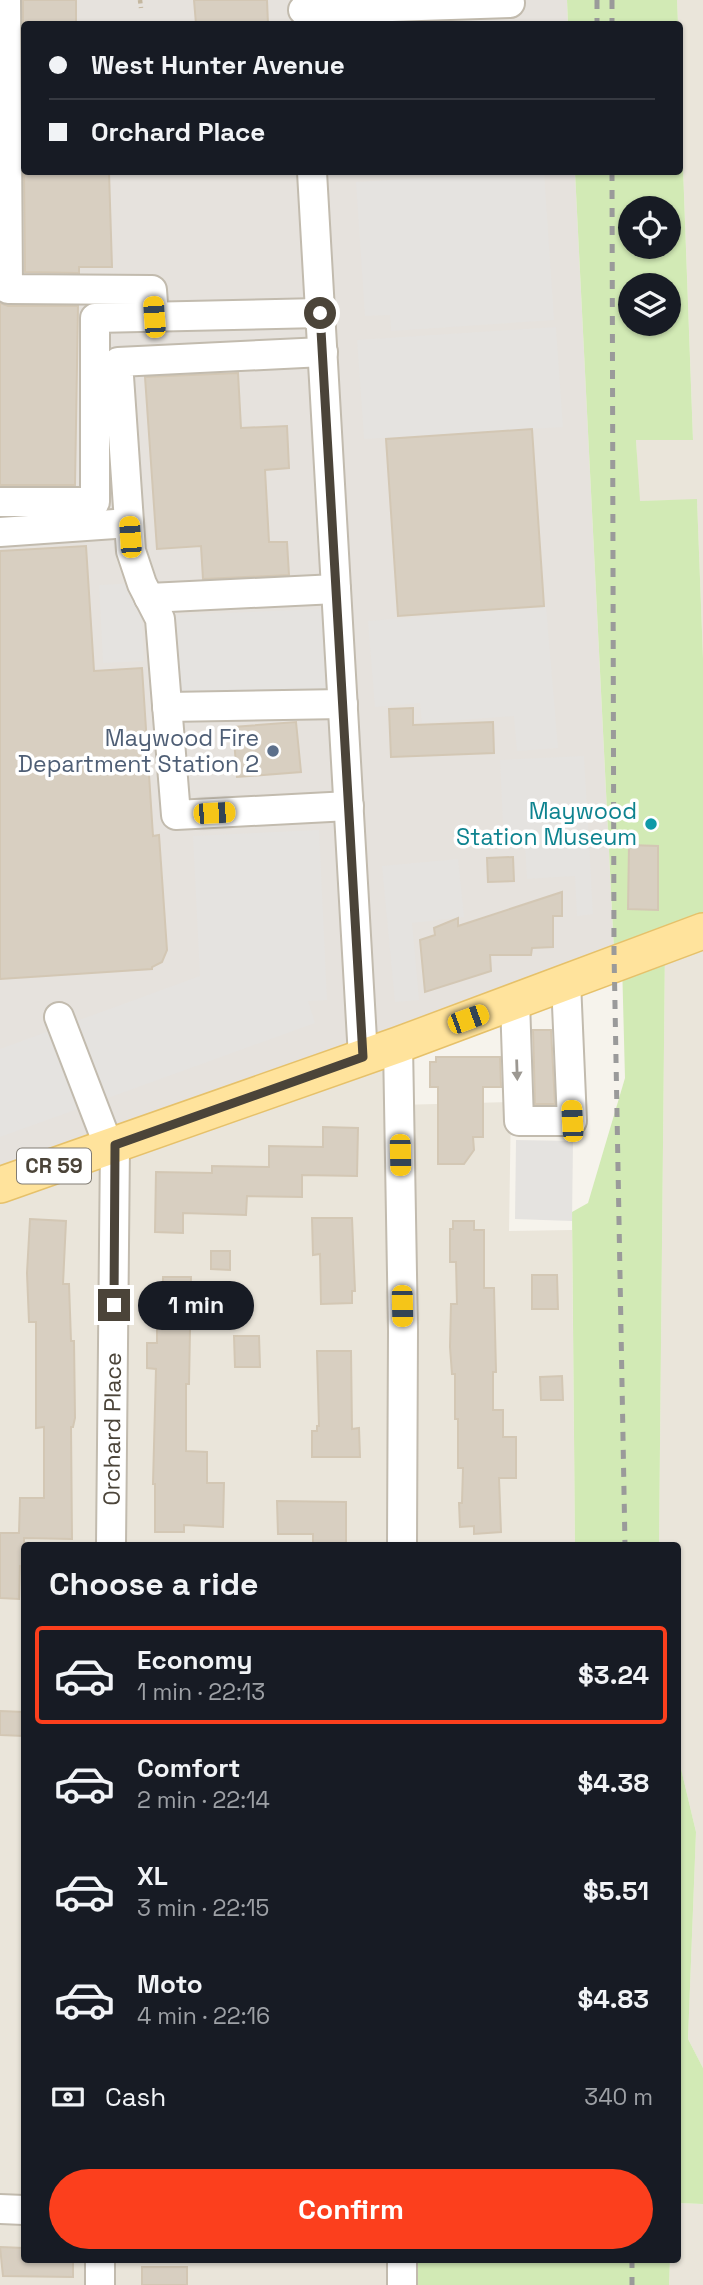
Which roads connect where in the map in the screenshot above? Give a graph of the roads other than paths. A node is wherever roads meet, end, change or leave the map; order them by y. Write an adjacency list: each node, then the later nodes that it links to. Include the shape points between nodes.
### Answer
1 (6, 0): 6 (street, via 8,289 152,290)
2 (510, 9): 3 (street)
3 (303, 11)
4 (312, 175): 5 (street)
5 (320, 313): 6 (street); 7 (street)
6 (154, 317): 8 (street, via 95,318 95,502)
7 (323, 352): 9 (street, via 118,362); 11 (street)
8 (0, 502)
9 (129, 523): 10 (street); 12 (street, via 131,551)
10 (0, 532)
11 (336, 589): 12 (street); 13 (street)
12 (149, 598): 14 (street, via 160,619)
13 (343, 704): 14 (street); 15 (street)
14 (167, 707): 15 (street, via 176,815)
15 (349, 806): 21 (street)
16 (703, 931): 17 (main road, CR 59)
17 (566, 982): 18 (main road, CR 59); 18 (street, one-way to 17, via 519,1121 572,1121)
18 (515, 1001): 20 (main road, CR 59)
19 (59, 1017): 22 (street)
20 (398, 1045): 21 (main road, CR 59); 25 (street)
21 (363, 1057): 22 (main road, CR 59)
22 (112, 1146): 23 (main road, CR 59); 24 (street, Orchard Place)
23 (0, 1185)
24 (111, 1542)
25 (402, 1542)
26 (0, 2209): 27 (street)
27 (21, 2210)
28 (100, 2263): 30 (street)
29 (402, 2263): 31 (street)
30 (100, 2285)
31 (402, 2285)

